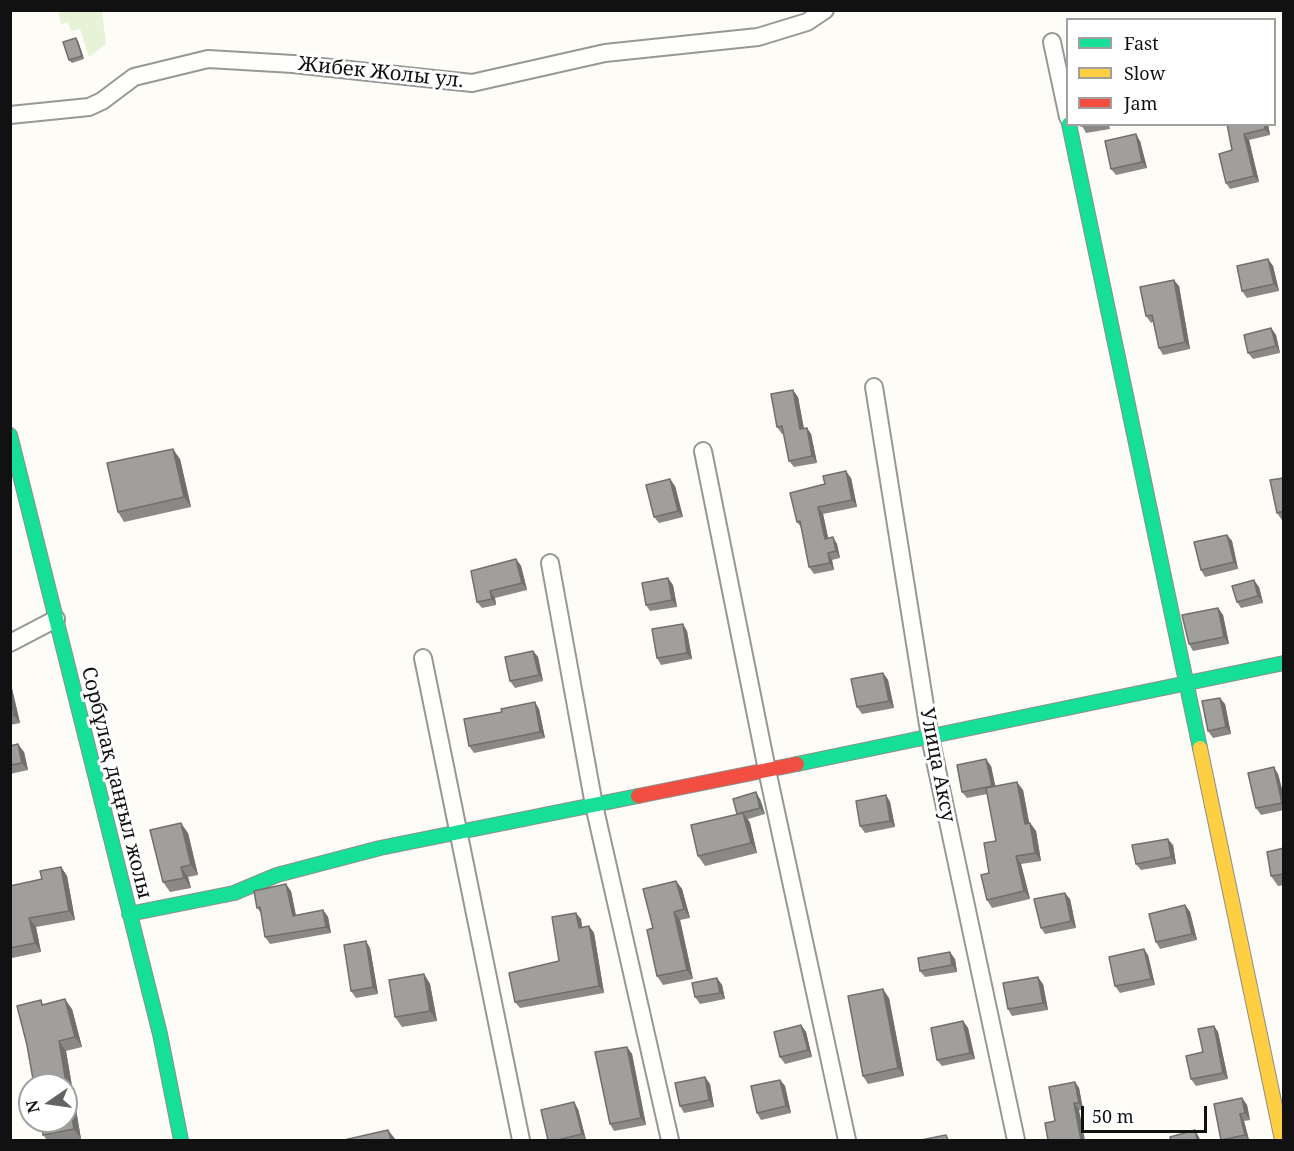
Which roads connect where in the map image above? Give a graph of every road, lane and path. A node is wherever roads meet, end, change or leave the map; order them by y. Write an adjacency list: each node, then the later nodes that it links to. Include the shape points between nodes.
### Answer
1 (825, 10): 4 (street, Жибек Жолы ул., via 807,22 758,37 605,53 472,82 208,59 134,77 89,107)
2 (1052, 42): 3 (street)
3 (1066, 108)
4 (10, 115)
5 (1069, 126): 14 (street)
6 (873, 387): 15 (street, Улица Аксу)
7 (10, 435): 10 (street, Сорбұлақ даңғыл жолы)
8 (702, 451): 16 (street)
9 (550, 563): 17 (street)
10 (56, 620): 11 (street); 19 (street, Сорбұлақ даңғыл жолы)
11 (10, 643)
12 (423, 658): 18 (street)
13 (1284, 663): 14 (street)
14 (1185, 685): 15 (street); 25 (street)
15 (930, 737): 16 (street); 24 (street, Улица Аксу)
16 (767, 770): 17 (street); 23 (street)
17 (594, 805): 18 (street); 22 (street)
18 (456, 833): 19 (street, via 277,875 234,893); 21 (street)
19 (129, 914): 20 (street, Сорбұлақ даңғыл жолы, via 160,1034)
20 (181, 1140)
21 (521, 1140)
22 (670, 1140)
23 (847, 1140)
24 (1016, 1140)
25 (1282, 1140)

